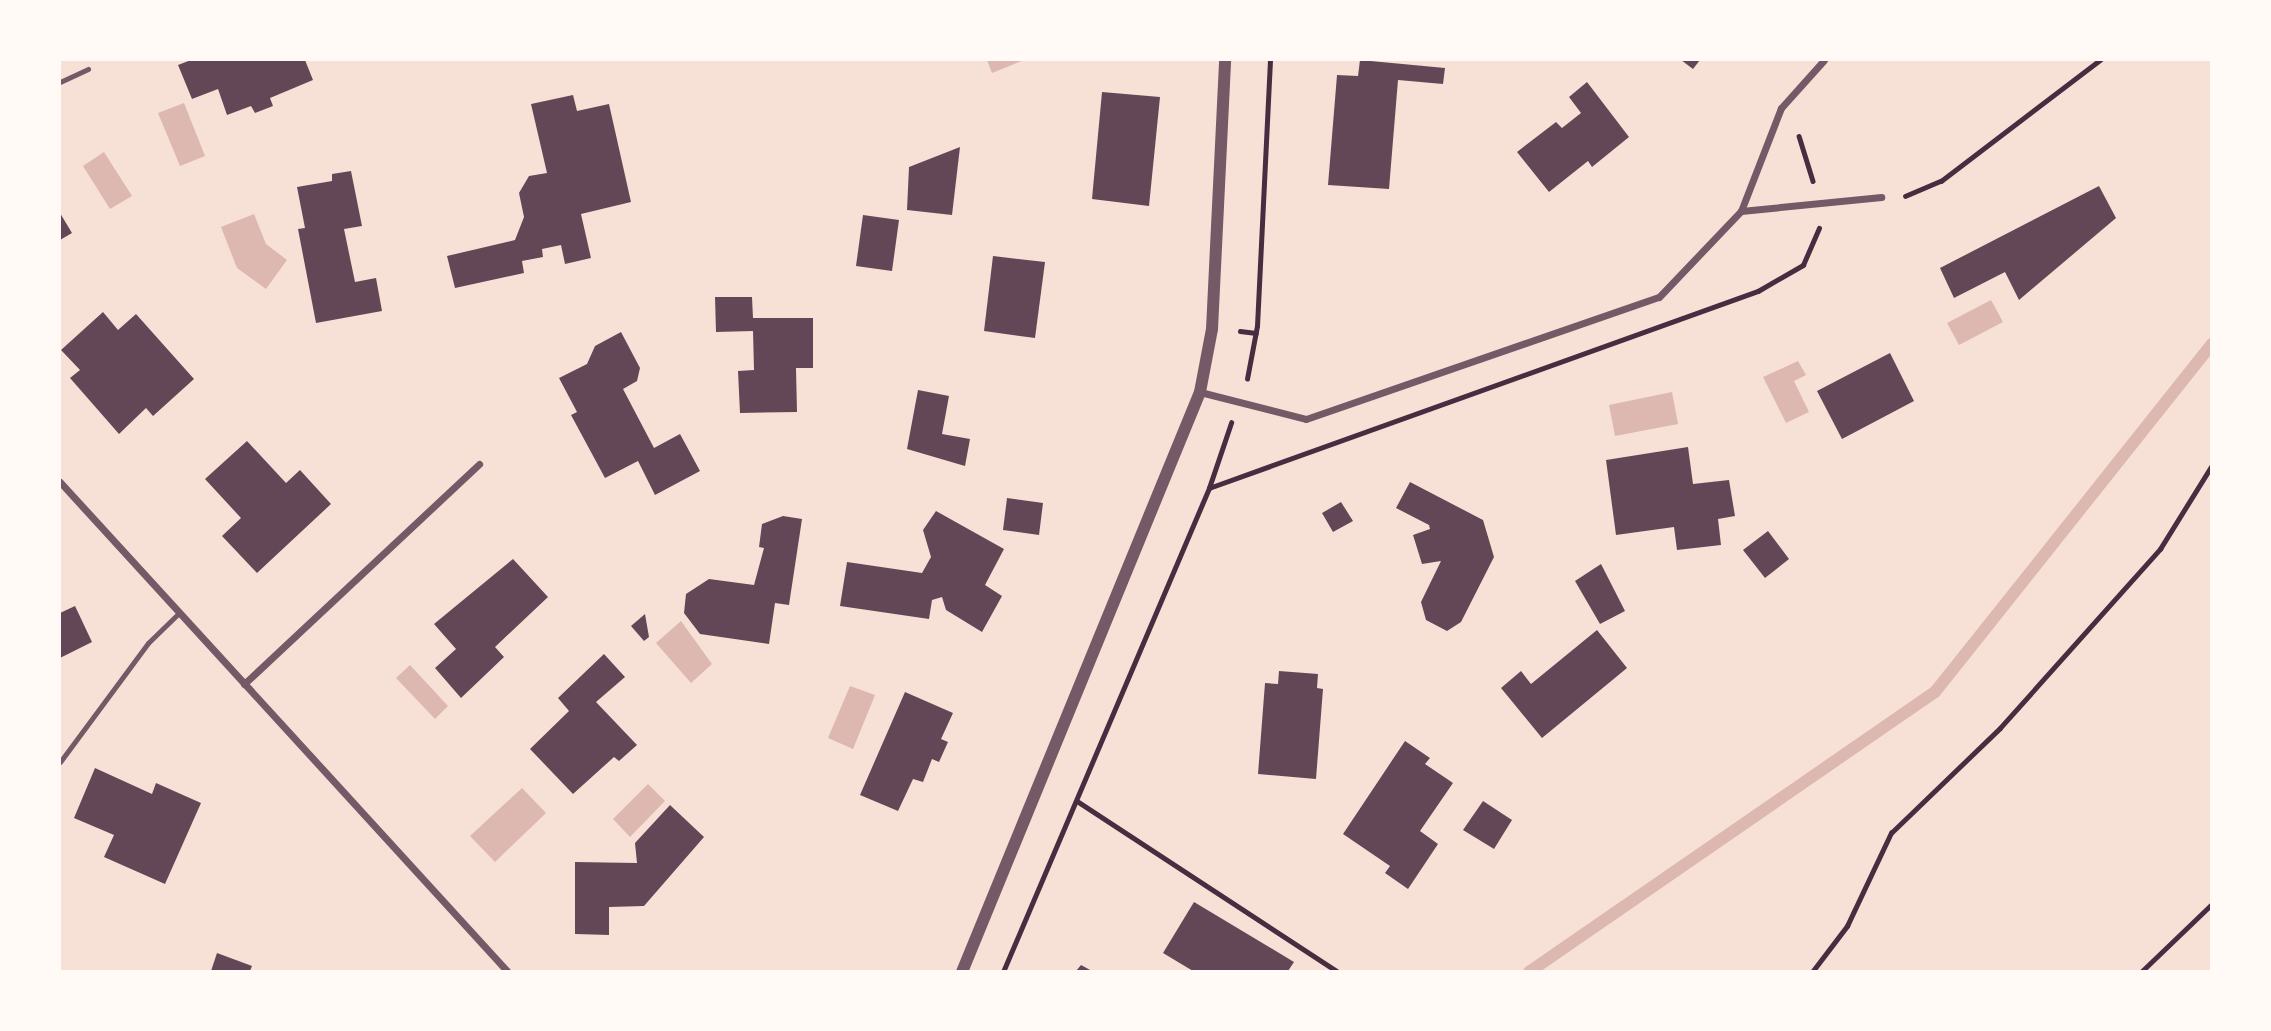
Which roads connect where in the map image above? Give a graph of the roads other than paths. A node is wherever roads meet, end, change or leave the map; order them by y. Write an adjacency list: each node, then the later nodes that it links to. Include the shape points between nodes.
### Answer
1 (1225, 60): 7 (street, via 1213,317)
2 (1824, 60): 6 (street, via 1781,108)
3 (88, 69): 4 (lane)
4 (60, 82)
5 (1881, 197): 6 (street)
6 (1741, 211): 7 (street, via 1659,297 1306,419)
7 (1199, 392): 14 (street)
8 (479, 464): 11 (street)
9 (60, 482): 10 (street)
10 (179, 613): 11 (street); 12 (lane, via 148,643)
11 (244, 684): 13 (street)
12 (60, 762)
13 (508, 971)
14 (962, 971)

